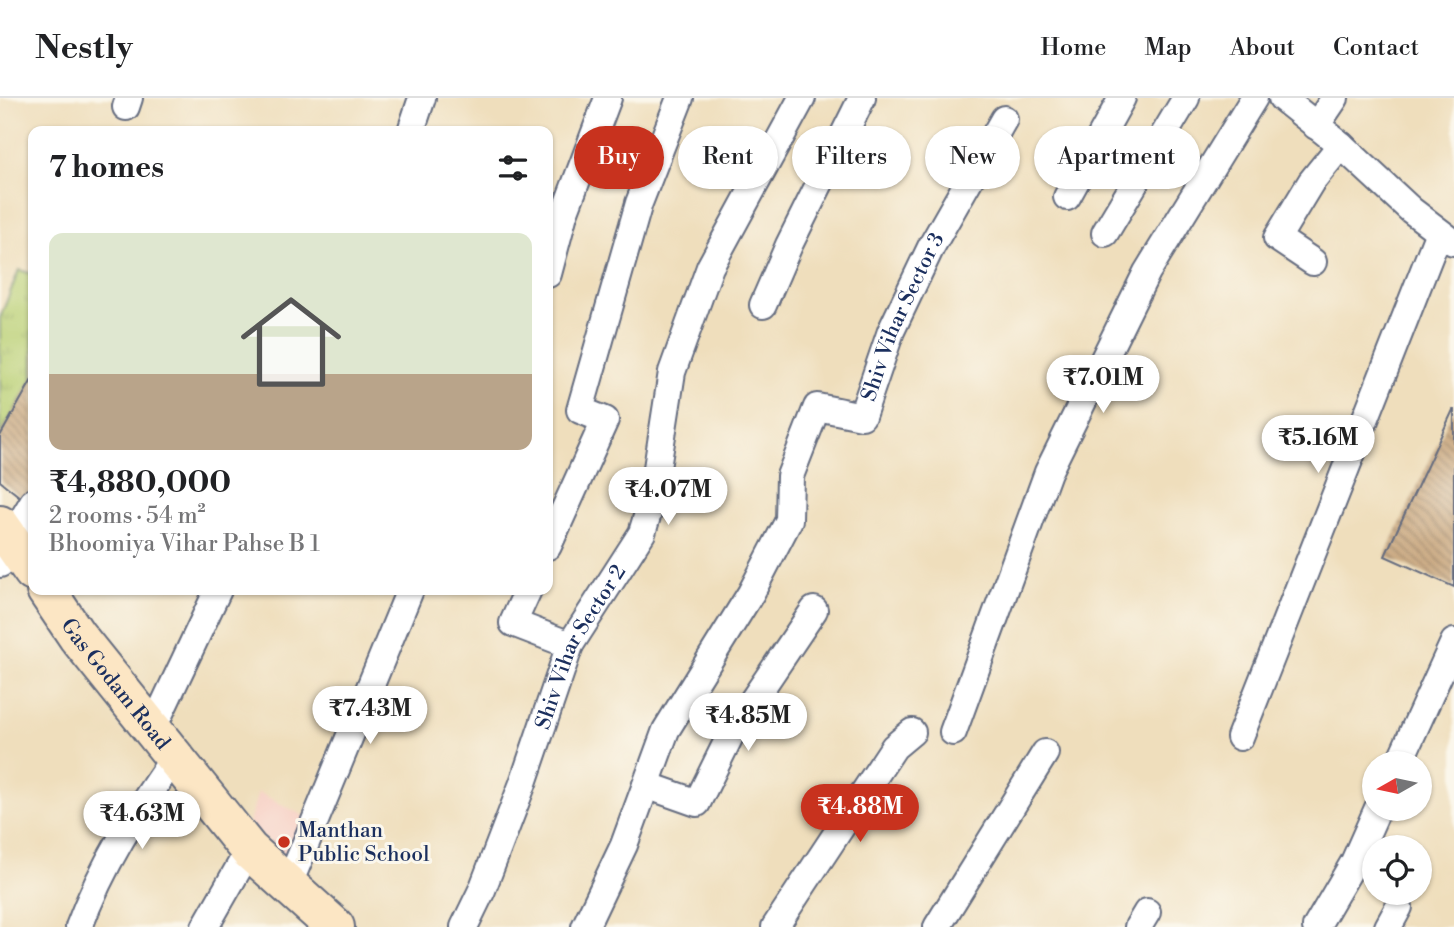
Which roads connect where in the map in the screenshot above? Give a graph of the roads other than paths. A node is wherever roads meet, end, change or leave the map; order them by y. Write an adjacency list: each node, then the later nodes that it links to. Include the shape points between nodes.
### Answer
1 (422, 98): 12 (street)
2 (608, 98): 18 (street)
3 (680, 98): 22 (street, via 639,203 580,410 605,420)
4 (802, 98): 31 (street, Shiv Vihar Sector 2, via 710,267 672,372 652,499 642,533)
5 (862, 98): 20 (street)
6 (1122, 98): 15 (street)
7 (1186, 98): 16 (street)
8 (1254, 98): 33 (street, via 1147,272 1048,472)
9 (1282, 98): 13 (street)
10 (1335, 98): 13 (street)
11 (1004, 119): 38 (street, Shiv Vihar Sector 3, via 931,247 891,331 862,416 817,407 790,476 789,520 751,593 666,730)
12 (413, 126)
13 (1316, 126): 14 (street)
14 (1340, 145): 17 (street); 19 (street, via 1277,238)
15 (1067, 197)
16 (1105, 233)
17 (1446, 237): 34 (street)
18 (553, 256)
19 (1313, 262)
20 (763, 305)
21 (28, 509): 23 (street)
22 (553, 535)
23 (4, 543): 24 (main road)
24 (28, 567)
25 (49, 595): 35 (main road, Gas Godam Road)
26 (216, 595): 35 (street)
27 (408, 595): 41 (street)
28 (526, 595): 31 (street, via 513,623)
29 (814, 610): 38 (street, via 733,730 697,803)
30 (1454, 642): 36 (street)
31 (570, 645): 45 (street, Shiv Vihar Sector 2, via 523,783)
32 (912, 732): 47 (street, via 894,747)
33 (953, 732)
34 (1240, 737)
35 (163, 744): 40 (main road, Gas Godam Road); 42 (street, via 142,804 94,886)
36 (1404, 751)
37 (1045, 752): 48 (street)
38 (646, 785): 46 (street, Shiv Vihar Sector 3)
39 (1372, 821): 49 (street)
40 (249, 850): 41 (main road, Gas Godam Road); 43 (street)
41 (289, 884): 44 (main road, Gas Godam Road)
42 (79, 927)
43 (205, 927)
44 (335, 927)
45 (464, 927)
46 (585, 927)
47 (775, 927)
48 (937, 927)
49 (1316, 927)

